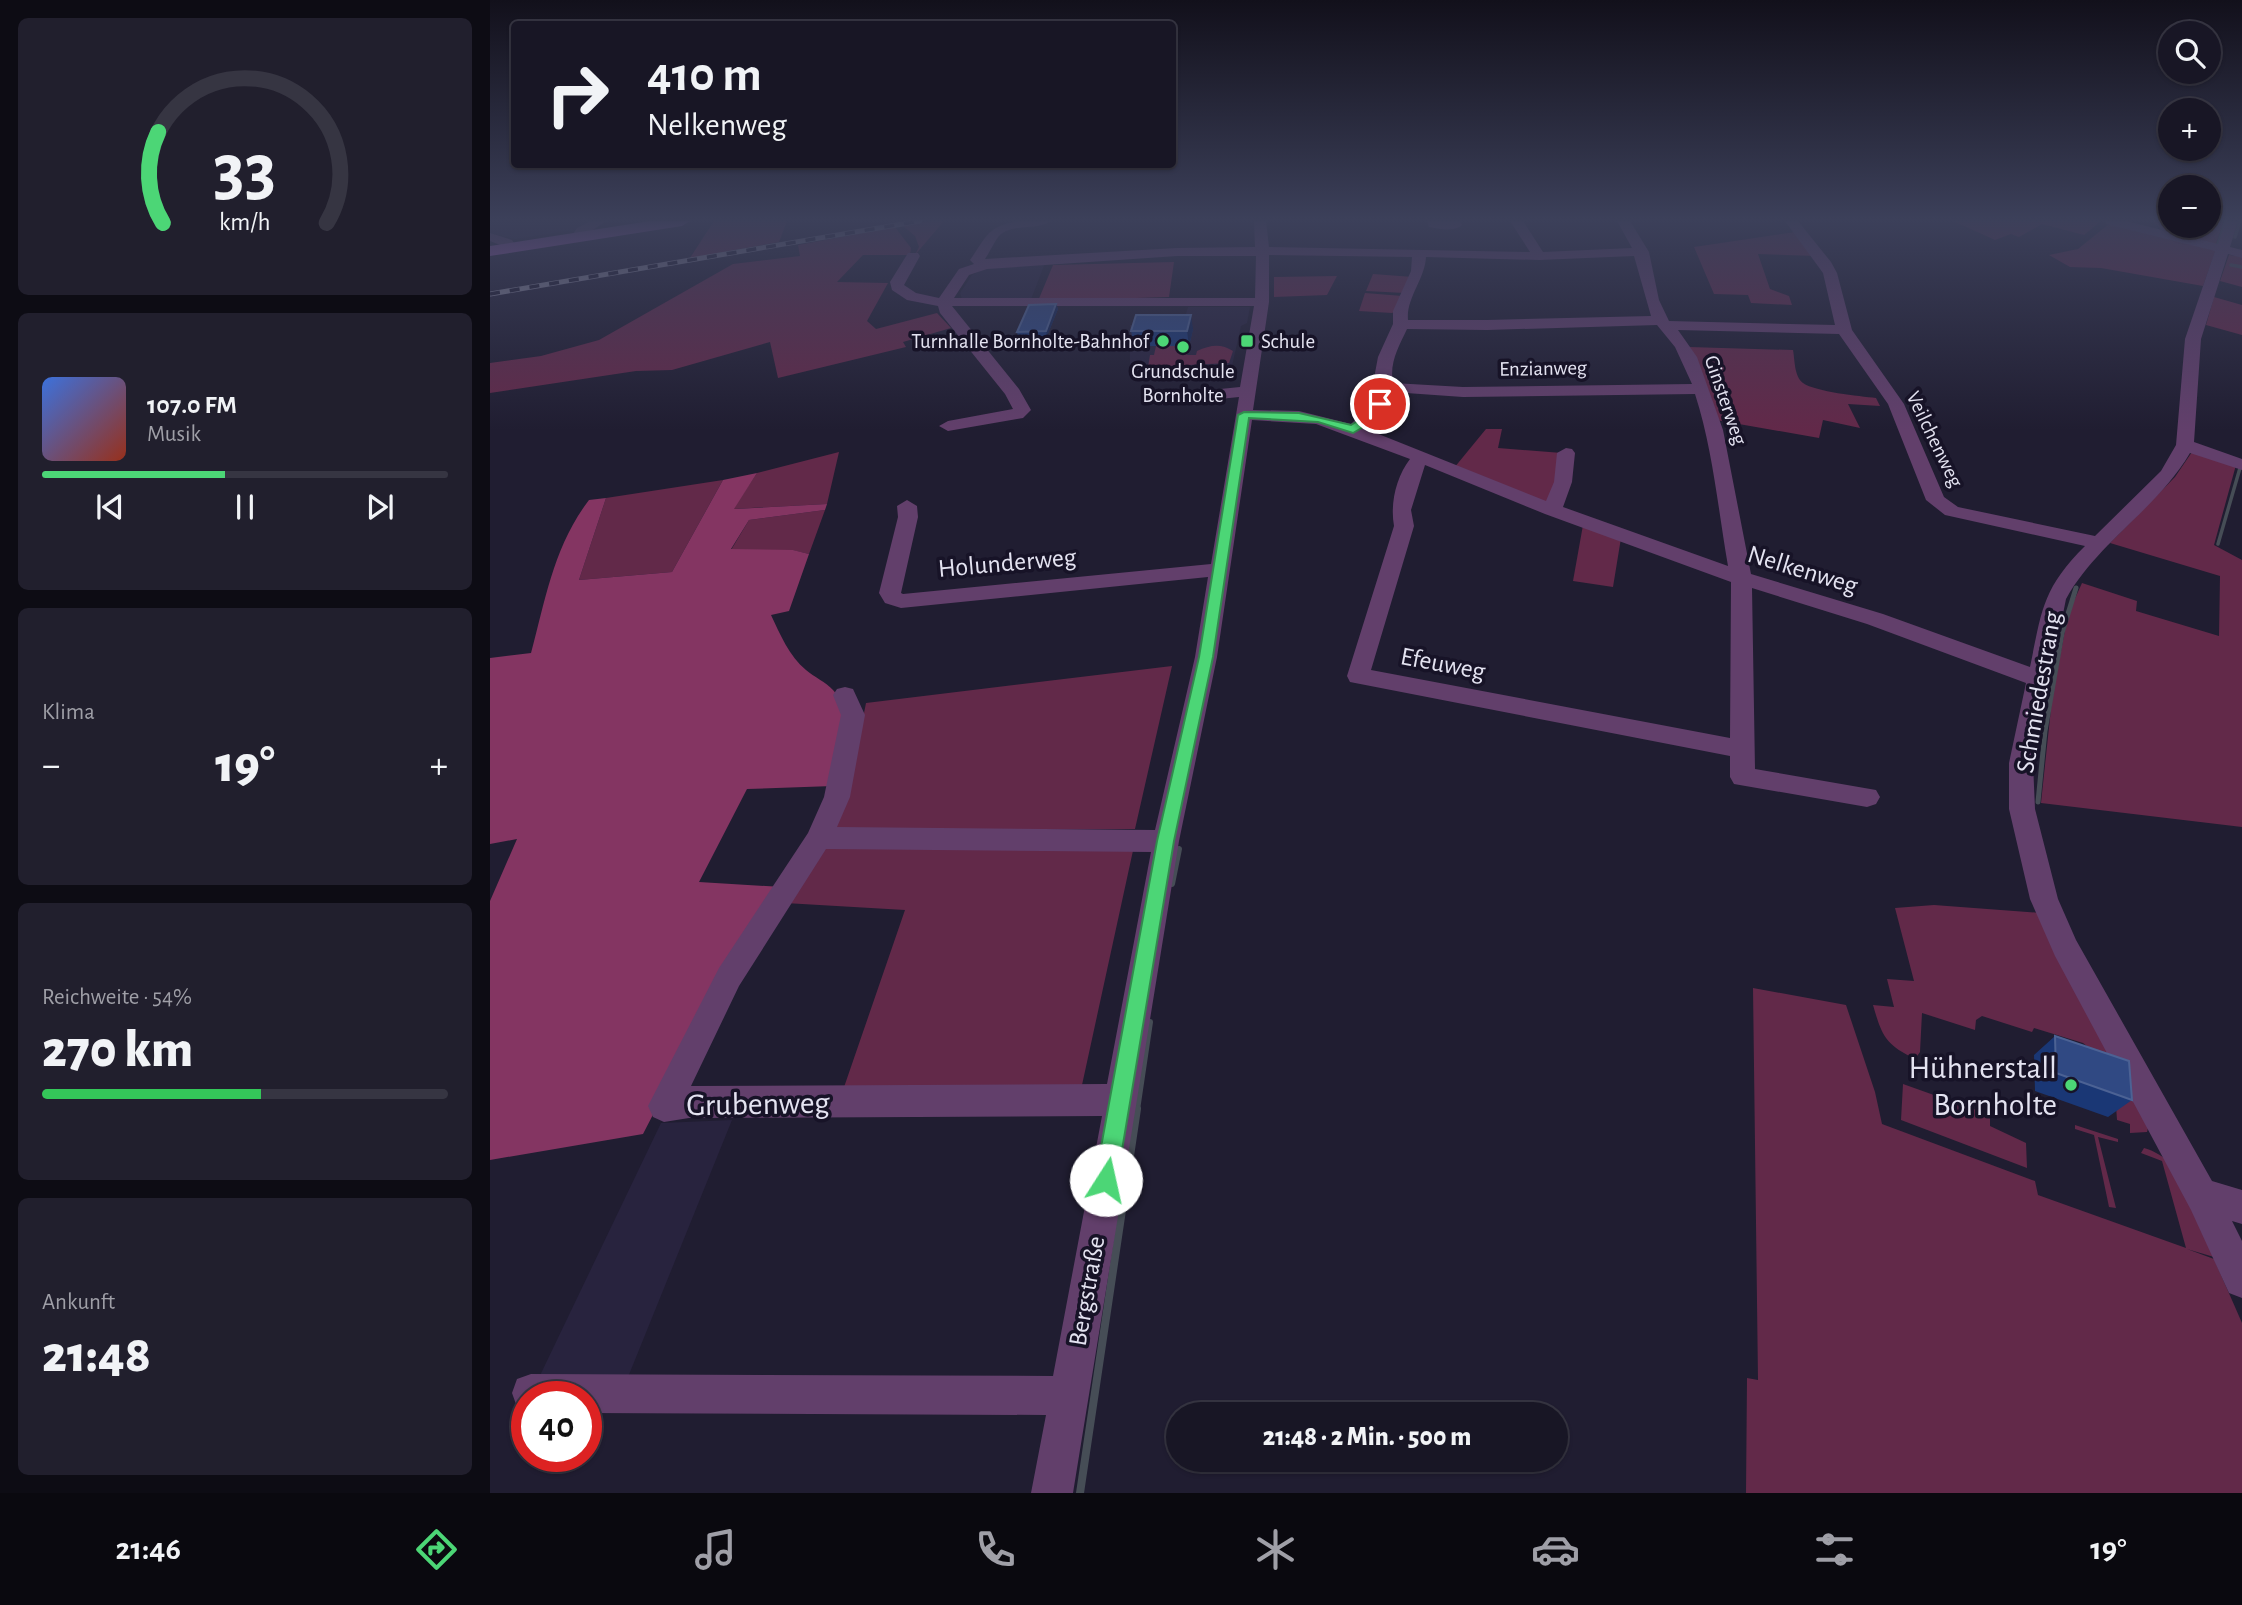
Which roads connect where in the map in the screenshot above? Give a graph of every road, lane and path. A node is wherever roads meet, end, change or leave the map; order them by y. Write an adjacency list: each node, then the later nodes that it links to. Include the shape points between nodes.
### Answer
1 (903, 291): 8 (street, via 912,297)
2 (952, 291): 8 (street)
3 (1262, 291): 9 (street, Bergstraße)
4 (1409, 291): 11 (street, via 1400,311)
5 (1651, 291): 10 (street, Ginsterweg)
6 (1834, 291): 12 (street, Veilchenweg)
7 (2210, 291): 20 (street, Schmiedestrang, via 2193,339)
8 (945, 301): 9 (street); 18 (street, via 945,310 1022,410)
9 (1262, 302): 15 (street, Bergstraße)
10 (1663, 323): 11 (street); 12 (street, Ginsterweg); 14 (street, Ginsterweg, via 1685,350)
11 (1401, 324): 13 (street, via 1386,357)
12 (1844, 330): 26 (street, Veilchenweg, via 1896,404 1936,500 1952,511)
13 (1386, 387): 14 (street, Enzianweg, via 1463,392); 19 (street, via 1380,404)
14 (1701, 389): 28 (street, Ginsterweg, via 1723,462 1721,475)
15 (1248, 391): 16 (street); 17 (street, Bergstraße)
16 (1161, 400)
17 (1244, 415): 19 (street, Nelkenweg, via 1299,416); 27 (street, Bergstraße)
18 (948, 426)
19 (1353, 430): 22 (street, Nelkenweg)
20 (2185, 445): 23 (street); 26 (street, Schmiedestrang, via 2168,474)
21 (1566, 453): 25 (street, via 1563,482)
22 (1421, 459): 25 (street, Nelkenweg); 31 (street, Efeuweg, via 1404,495 1404,526 1358,676)
23 (2242, 465)
24 (907, 506): 27 (street, Holunderweg, via 890,593 901,601)
25 (1552, 510): 28 (street, Nelkenweg)
26 (2098, 543): 29 (street, Schmiedestrang, via 2068,574 2055,600)
27 (1222, 569): 34 (street, Bergstraße)
28 (1741, 578): 29 (street, Nelkenweg); 31 (street)
29 (2037, 678): 36 (street, Schmiedestrang, via 2021,763 2022,797 2044,899 2065,947)
30 (845, 695): 33 (street, Grubenweg, via 853,715 837,797)
31 (1743, 749): 32 (street, via 1743,777)
32 (1867, 797)
33 (820, 838): 34 (street); 35 (street, Grubenweg, via 729,977 664,1106 689,1102)
34 (1166, 841): 35 (street, Bergstraße)
35 (1120, 1100): 40 (street, Bergstraße)
36 (2203, 1198): 37 (street); 38 (street, Schmiedestrang)
37 (2242, 1207)
38 (2242, 1280)
39 (602, 1393): 40 (street)
40 (1068, 1396): 41 (street, Bergstraße)
41 (1052, 1493)

